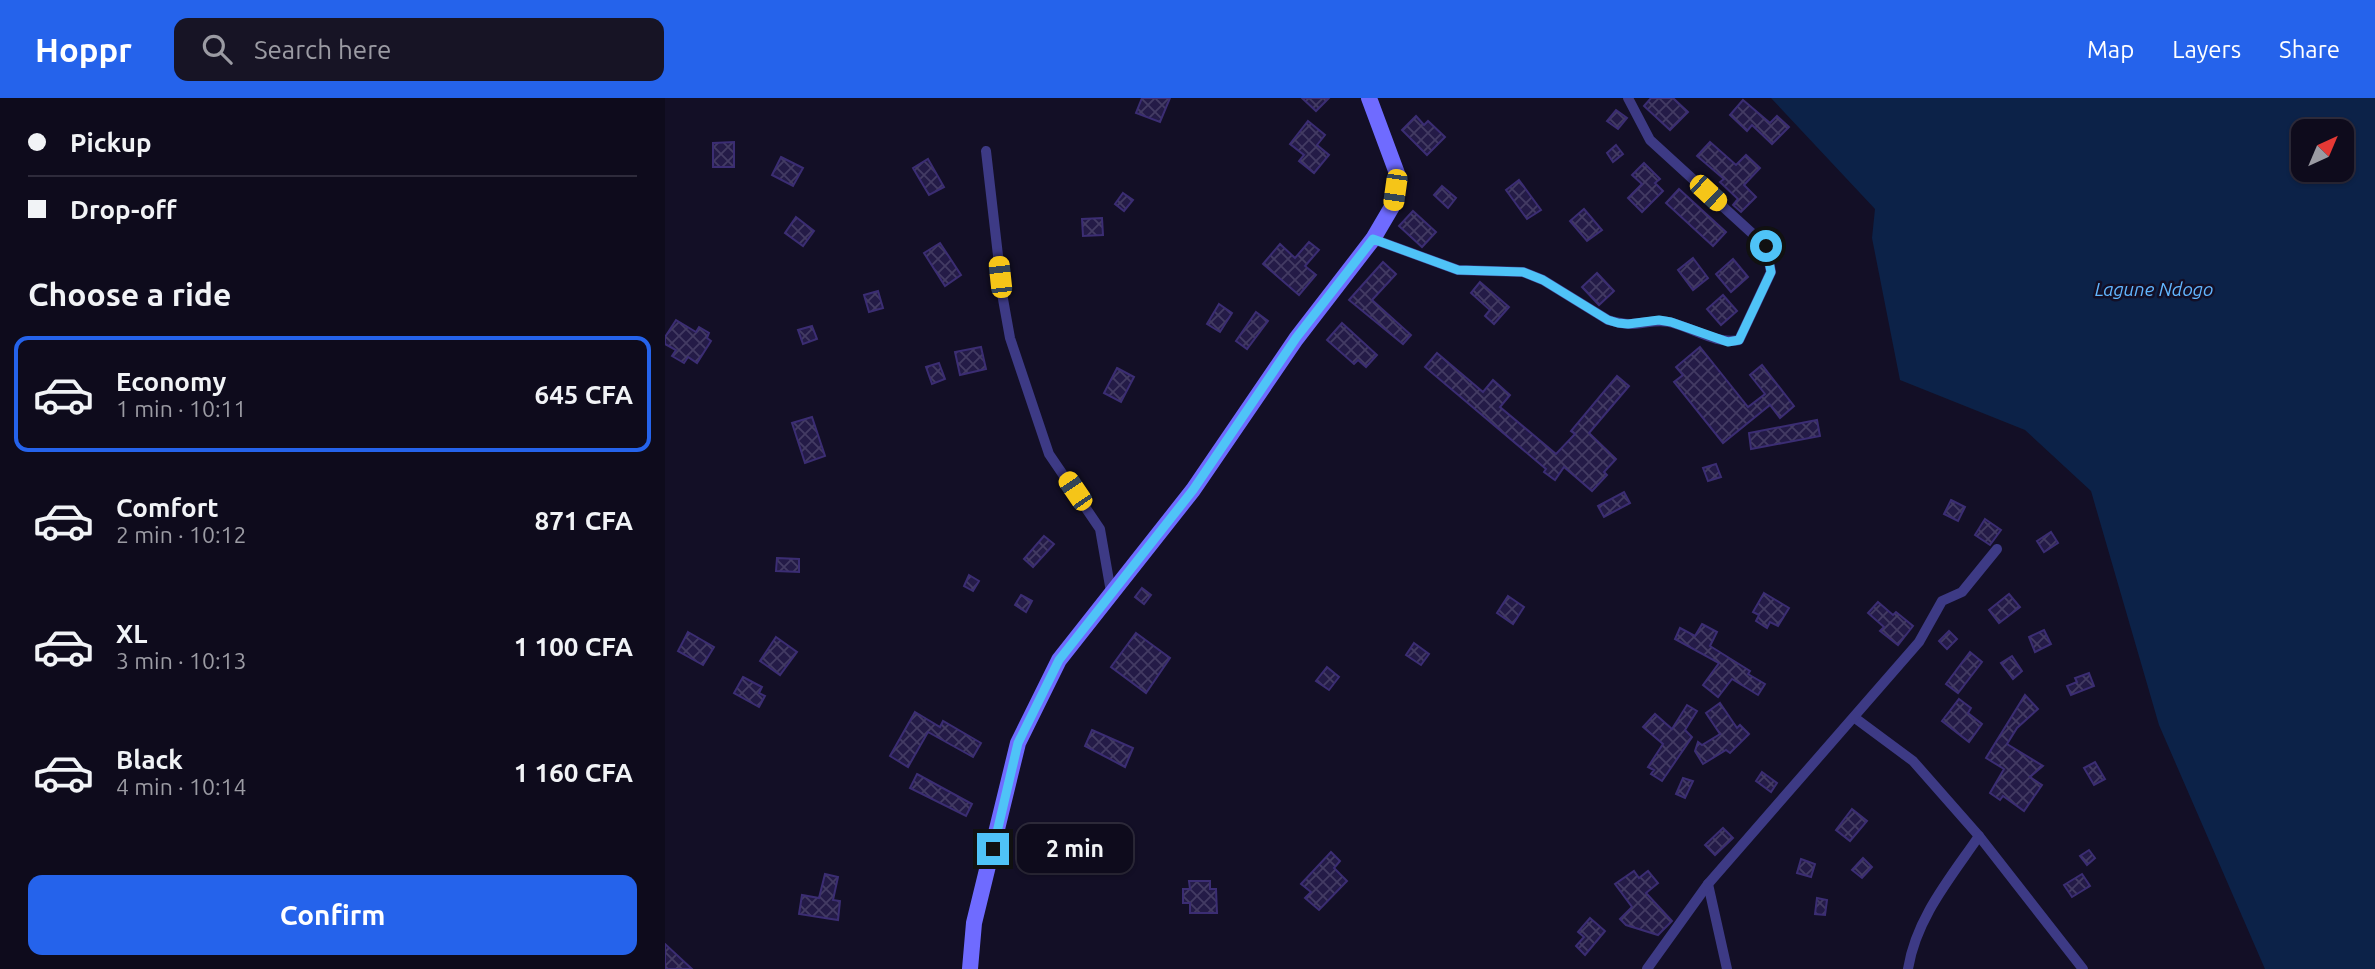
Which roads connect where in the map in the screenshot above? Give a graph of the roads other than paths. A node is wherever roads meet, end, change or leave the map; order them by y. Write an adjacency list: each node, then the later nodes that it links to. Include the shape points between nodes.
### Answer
1 (1369, 98): 4 (street, via 1398,176 1393,205)
2 (1628, 98): 4 (street, via 1650,140 1766,246 1771,272 1739,340 1728,342 1659,320 1618,323 1523,272 1458,270)
3 (986, 151): 6 (street, via 1010,338 1049,454 1100,529)
4 (1373, 239): 6 (street, via 1296,338 1193,490)
5 (1997, 549): 7 (street, via 1962,592 1942,601 1919,642)
6 (1111, 592): 10 (street, via 1059,660 1018,743 974,923)
7 (1855, 718): 8 (street, via 1913,761); 9 (street)
8 (1979, 836): 13 (street, via 1927,911); 14 (street)
9 (1708, 884): 11 (street); 12 (street)
10 (970, 969)
11 (1647, 969)
12 (1727, 969)
13 (1908, 969)
14 (2083, 969)

